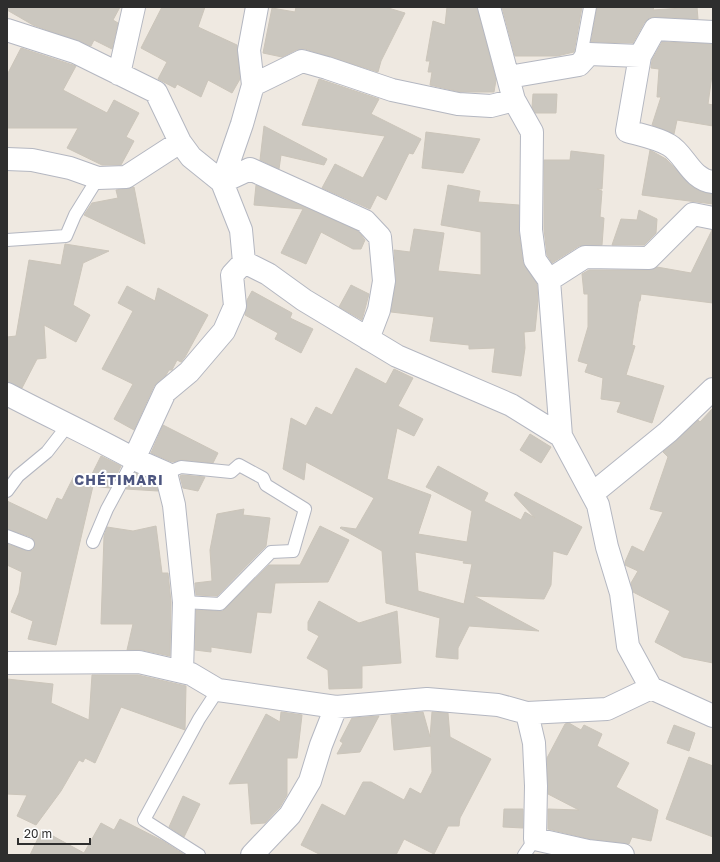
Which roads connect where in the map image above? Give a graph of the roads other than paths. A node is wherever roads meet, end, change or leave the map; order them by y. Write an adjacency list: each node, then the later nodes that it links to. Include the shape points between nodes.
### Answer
1 (134, 7): 9 (street)
2 (257, 7): 11 (street, via 249,50)
3 (489, 7): 10 (street)
4 (590, 7): 8 (lane)
5 (7, 30): 9 (street, via 75,52)
6 (713, 32): 7 (street, via 655,29)
7 (640, 56): 8 (street, via 589,54); 17 (street, via 627,131 669,145 690,169 705,181)
8 (579, 65): 10 (street)
9 (119, 74): 13 (street, via 156,92)
10 (509, 76): 12 (street)
11 (253, 85): 12 (street, via 302,61 392,90 458,104 491,106); 16 (street)
12 (514, 100): 21 (street, via 532,132 531,230 535,260)
13 (180, 142): 15 (street, via 126,177); 16 (street, via 191,157)
14 (7, 159): 15 (street, via 32,160 62,166)
15 (98, 178): 19 (lane, via 75,214 66,236)
16 (222, 182): 20 (street, via 240,230); 22 (street, via 250,169 365,221 380,237 384,282 379,310)
17 (713, 182)
18 (713, 218): 21 (street, via 693,214 649,258 585,257)
19 (7, 240)
20 (244, 262): 22 (street, via 268,274 304,300); 27 (street, via 232,275 235,306 224,331 189,372 165,392)
21 (549, 280): 26 (street)
22 (368, 339): 26 (street, via 397,356 511,405)
23 (713, 389): 30 (street, via 668,432)
24 (7, 394): 25 (street)
25 (68, 425): 27 (street, via 94,436); 29 (lane, via 47,452 18,476)
26 (561, 436): 30 (street)
27 (134, 459): 28 (street); 32 (lane)
28 (166, 473): 34 (street, via 174,505); 34 (lane, via 181,467 231,472 240,465 263,478 266,485 305,509 293,551 271,552 220,604)
29 (7, 491)
30 (592, 494): 37 (street, via 598,505 621,594 628,646)
31 (7, 536): 33 (lane)
32 (93, 542)
33 (28, 544)
34 (184, 602): 36 (street)
35 (7, 663): 36 (street, via 139,662)
36 (182, 672): 38 (street, via 191,674)
37 (651, 688): 40 (street, via 607,709); 41 (street)
38 (218, 690): 39 (street); 43 (lane, via 199,719 144,820)
39 (336, 707): 40 (street, via 427,699 498,705); 44 (street, via 310,781 290,816)
40 (527, 713): 42 (street, via 534,743 536,786)
41 (713, 716)
42 (530, 847): 45 (street)
43 (199, 855)
44 (252, 855)
45 (622, 855)

